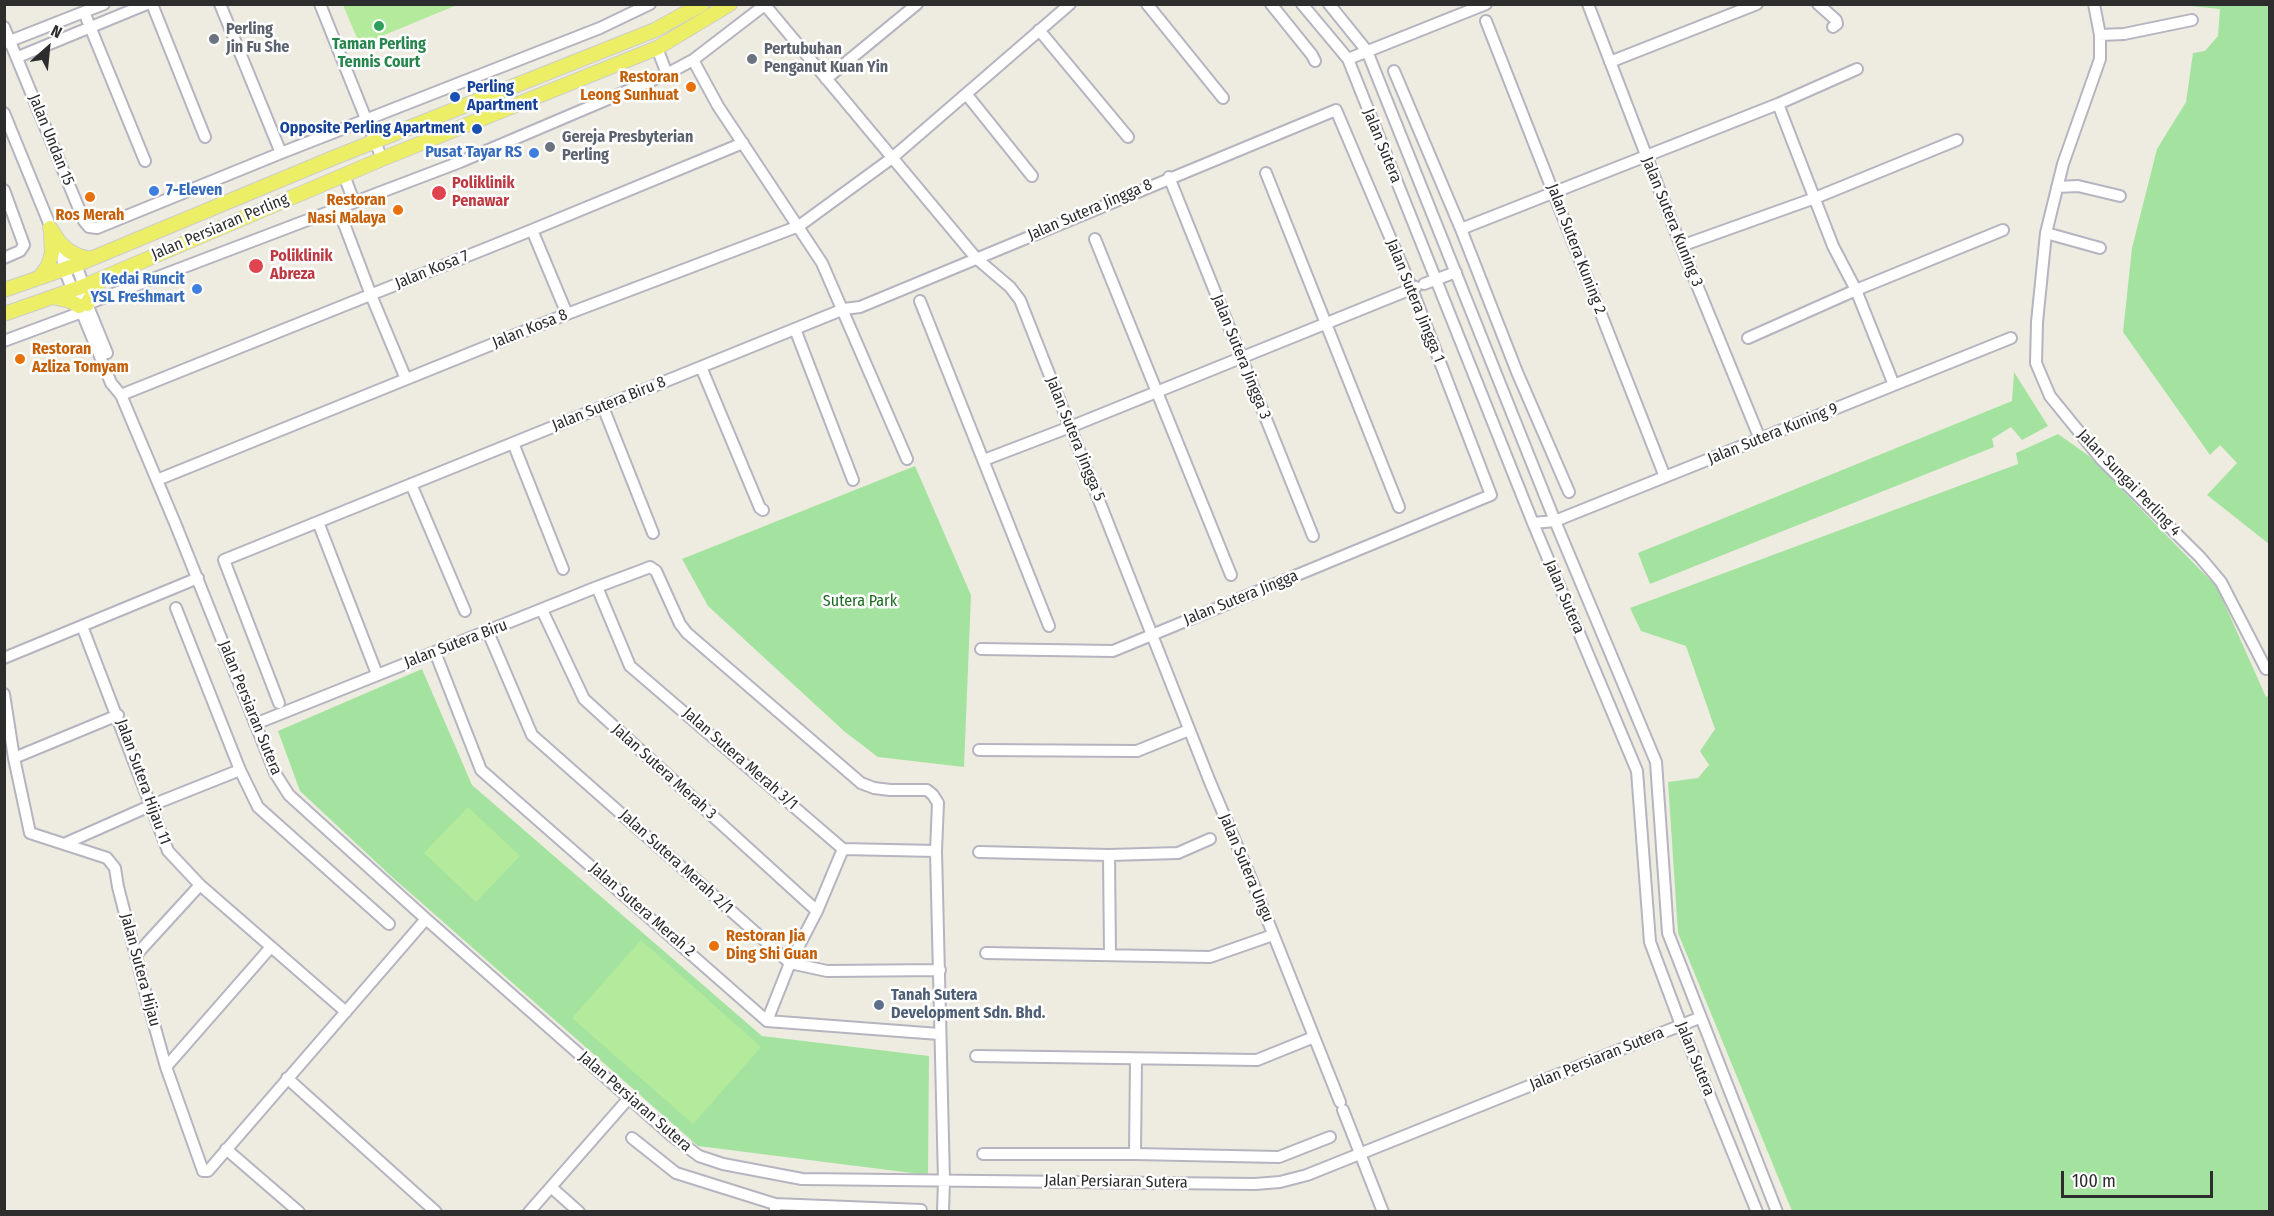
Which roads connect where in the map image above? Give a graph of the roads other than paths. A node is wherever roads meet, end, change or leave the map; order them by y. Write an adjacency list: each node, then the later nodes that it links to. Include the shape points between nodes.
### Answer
1 (104, 4): 21 (street)
2 (147, 4): 25 (street)
3 (152, 4): 47 (street)
4 (220, 4): 52 (street)
5 (320, 4): 46 (street)
6 (650, 4): 46 (street, Jalan Undan 15, via 600,28)
7 (702, 4): 49 (main road, Jalan Persiaran Perling, via 655,30)
8 (730, 4): 30 (main road, Jalan Persiaran Perling)
9 (918, 4): 40 (street)
10 (1070, 4): 27 (street, Jalan Kosa 8)
11 (1147, 4): 42 (street)
12 (1271, 4): 35 (street)
13 (1302, 4): 33 (street, Jalan Sutera)
14 (1329, 4): 31 (street, Jalan Sutera)
15 (1486, 4): 31 (street)
16 (1588, 4): 36 (street, Jalan Sutera Kuning 3)
17 (1757, 4): 36 (street)
18 (1818, 4): 26 (street, via 1836,20)
19 (2094, 4): 28 (street, Jalan Sungai Perling 4)
20 (765, 5): 34 (street); 40 (street, Jalan Sutera Jingga 5)
21 (84, 12): 25 (street); 29 (street)
22 (2192, 20): 28 (street, via 2124,34)
23 (1486, 21): 63 (street, Jalan Sutera Kuning 2)
24 (4, 27): 29 (street, Jalan Undan 15)
25 (90, 27): 32 (street); 56 (street)
26 (1833, 27)
27 (1039, 30): 41 (street, Jalan Kosa 8); 48 (street)
28 (2100, 34): 61 (street, Jalan Sungai Perling 4, via 2098,68)
29 (8, 42): 32 (street, Jalan Undan 15)
30 (657, 48): 39 (street); 55 (main road, Jalan Persiaran Perling)
31 (1367, 51): 33 (street); 81 (street, Jalan Sutera)
32 (18, 57): 52 (street, Jalan Undan 15, via 89,227 97,228)
33 (1347, 59): 84 (street, Jalan Sutera)
34 (693, 60): 39 (street); 51 (street)
35 (1315, 61)
36 (1610, 62): 53 (street, Jalan Sutera Kuning 3)
37 (1857, 69): 43 (street)
38 (1394, 71): 70 (street)
39 (667, 74): 66 (street, via 460,162)
40 (826, 79): 54 (street, Jalan Sutera Jingga 5)
41 (967, 95): 54 (street, Jalan Kosa 8); 59 (street)
42 (1222, 98)
43 (1778, 104): 53 (street); 65 (street)
44 (1336, 110): 60 (street, Jalan Sutera Jingga 8); 85 (street, Jalan Sutera Jingga 1)
45 (4, 113): 69 (street, Jalan Persiaran Sutera)
46 (368, 120): 49 (street); 52 (street, Jalan Undan 15)
47 (205, 136)
48 (1128, 137)
49 (376, 140): 55 (street); 79 (main road, Jalan Persiaran Perling)
50 (1957, 140): 65 (street)
51 (742, 143): 68 (street); 71 (street, Jalan Kosa 7)
52 (281, 153)
53 (1646, 156): 63 (street); 75 (street, Jalan Sutera Kuning 3)
54 (892, 158): 68 (street, Jalan Kosa 8); 78 (street, Jalan Sutera Jingga 5)
55 (382, 159): 58 (main road, Jalan Persiaran Perling)
56 (145, 161)
57 (1266, 173): 96 (street)
58 (344, 176): 66 (street); 83 (main road, Jalan Persiaran Perling)
59 (1032, 176)
60 (1169, 177): 78 (street, Jalan Sutera Jingga 8); 101 (street, Jalan Sutera Jingga 3)
61 (2057, 187): 64 (street, via 2078,186); 73 (street, Jalan Sungai Perling 4)
62 (4, 190): 77 (street, via 24,245)
63 (1554, 193): 70 (street); 113 (street, Jalan Sutera Kuning 2)
64 (2120, 196)
65 (1815, 198): 75 (street); 88 (street, via 1833,246)
66 (354, 202): 67 (street)
67 (338, 208): 89 (street); 92 (street)
68 (799, 226): 93 (street); 95 (street, Jalan Kosa 8)
69 (50, 228): 79 (main road, via 69,251); 80 (street, Jalan Persiaran Sutera); 82 (main road, via 52,253)
70 (1461, 229): 117 (street)
71 (532, 230): 89 (street, Jalan Kosa 7); 95 (street)
72 (2003, 230): 88 (street)
73 (2046, 233): 76 (street); 140 (street, Jalan Sungai Perling 4, via 2036,363 2050,396 2102,460 2211,569 2226,590)
74 (1095, 239): 106 (street)
75 (1681, 246): 109 (street, Jalan Sutera Kuning 3)
76 (2100, 248)
77 (4, 258)
78 (976, 258): 93 (street, Jalan Sutera Jingga 8, via 860,308); 108 (street, Jalan Sutera Jingga 5, via 1020,300)
79 (91, 259): 80 (main road, Jalan Persiaran Perling)
80 (67, 263): 82 (main road, Jalan Persiaran Perling); 86 (street, Jalan Persiaran Sutera)
81 (1456, 272): 84 (street); 121 (street, Jalan Sutera)
82 (40, 277): 87 (main road, Jalan Persiaran Perling)
83 (102, 277): 86 (main road, Jalan Persiaran Perling); 92 (main road)
84 (1436, 279): 85 (street); 123 (street, Jalan Sutera)
85 (1418, 287): 96 (street); 118 (street, Jalan Sutera Jingga 1)
86 (78, 288): 90 (main road, Jalan Persiaran Perling); 92 (street, Jalan Persiaran Sutera)
87 (4, 290)
88 (1856, 290): 98 (street); 104 (street)
89 (371, 295): 103 (street); 105 (street, Jalan Kosa 7)
90 (50, 297): 92 (main road); 94 (main road, Jalan Persiaran Perling)
91 (920, 301): 112 (street)
92 (83, 307): 100 (street); 105 (street, Jalan Persiaran Sutera)
93 (843, 309): 97 (street, Jalan Sutera Biru 8); 111 (street)
94 (4, 314)
95 (567, 314): 103 (street, Jalan Kosa 8)
96 (1326, 324): 101 (street); 119 (street)
97 (795, 329): 102 (street, Jalan Sutera Biru 8); 115 (street)
98 (1748, 338)
99 (2011, 338): 104 (street, Jalan Sutera Kuning 9)
100 (4, 341)
101 (1241, 358): 106 (street); 125 (street, Jalan Sutera Jingga 3)
102 (701, 367): 107 (street, Jalan Sutera Biru 8); 120 (street)
103 (406, 379): 114 (street, Jalan Kosa 8)
104 (1894, 385): 109 (street, Jalan Sutera Kuning 9)
105 (120, 393): 114 (street, Jalan Persiaran Sutera)
106 (1156, 393): 108 (street); 127 (street)
107 (603, 406): 110 (street, Jalan Sutera Biru 8); 124 (street)
108 (1070, 427): 112 (street); 136 (street, Jalan Sutera Jingga 5)
109 (1760, 439): 113 (street, Jalan Sutera Kuning 9)
110 (513, 443): 116 (street, Jalan Sutera Biru 8); 126 (street)
111 (906, 459)
112 (984, 460): 134 (street)
113 (1665, 477): 121 (street, Jalan Sutera Kuning 9)
114 (157, 480): 128 (street, Jalan Persiaran Sutera)
115 (853, 480)
116 (411, 484): 122 (street, Jalan Sutera Biru 8); 132 (street)
117 (1569, 492)
118 (1491, 495): 136 (street, Jalan Sutera Jingga)
119 (1399, 507)
120 (763, 510)
121 (1555, 521): 123 (street, Jalan Sutera Kuning 9); 169 (street, Jalan Sutera, via 1656,762 1668,933)
122 (318, 522): 141 (street); 143 (street, Jalan Sutera Biru 8, via 224,560)
123 (1533, 524): 171 (street, Jalan Sutera, via 1637,771 1650,942)
124 (653, 533)
125 (1313, 536)
126 (562, 569)
127 (1231, 575)
128 (198, 578): 133 (street); 145 (street, Jalan Persiaran Sutera)
129 (597, 587): 131 (street, Jalan Sutera Biru); 153 (street, Jalan Sutera Merah 3/1, via 630,666); 154 (street, Jalan Sutera Biru, via 650,567 656,571 687,633 861,783 890,790 927,790 933,795 938,802)
130 (176, 608): 149 (street)
131 (542, 610): 135 (street, Jalan Sutera Biru); 158 (street, Jalan Sutera Merah 3, via 584,699)
132 (465, 611)
133 (82, 626): 139 (street); 144 (street, Jalan Sutera Hijau 11)
134 (1049, 626)
135 (488, 632): 138 (street, Jalan Sutera Biru); 166 (street, Jalan Sutera Merah 2/1, via 532,735)
136 (1152, 635): 137 (street, Jalan Sutera Jingga, via 1113,651); 146 (street, Jalan Sutera Ungu)
137 (981, 649)
138 (435, 652): 141 (street, Jalan Sutera Biru); 170 (street, Jalan Sutera Merah 2, via 481,770)
139 (4, 658)
140 (2266, 669)
141 (377, 674): 145 (street, Jalan Sutera Biru)
142 (4, 694): 148 (street, Jalan Sutera Hijau)
143 (279, 703)
144 (118, 716): 148 (street); 150 (street, Jalan Sutera Hijau 11)
145 (255, 724): 159 (street, Jalan Persiaran Sutera, via 275,773 289,795)
146 (1189, 730): 147 (street, via 1137,751); 161 (street, Jalan Sutera Ungu)
147 (979, 750)
148 (14, 758): 152 (street, Jalan Sutera Hijau, via 30,833)
149 (240, 770): 150 (street); 160 (street, via 258,807)
150 (152, 805): 152 (street); 157 (street, Jalan Sutera Hijau 11, via 168,851)
151 (1210, 839): 156 (street, via 1178,853)
152 (64, 844): 164 (street, Jalan Sutera Hijau, via 113,863)
153 (843, 849): 154 (street); 158 (street)
154 (936, 851): 167 (street)
155 (979, 852): 156 (street)
156 (1108, 855): 165 (street)
157 (200, 885): 162 (street, Jalan Sutera Hijau 11); 164 (street)
158 (817, 911): 166 (street)
159 (426, 919): 168 (street); 178 (street, Jalan Persiaran Sutera)
160 (389, 924)
161 (1273, 935): 165 (street, via 1210,957); 173 (street, Jalan Sutera Ungu)
162 (271, 947): 168 (street, Jalan Sutera Hijau 11); 176 (street)
163 (986, 953): 165 (street)
164 (136, 955): 176 (street, Jalan Sutera Hijau)
165 (1110, 955)
166 (790, 963): 167 (street, via 827,970); 170 (street)
167 (940, 970): 172 (street)
168 (346, 1011): 177 (street)
169 (1699, 1018): 171 (street, Jalan Persiaran Sutera); 196 (street, Jalan Sutera)
170 (767, 1021): 172 (street)
171 (1681, 1025): 184 (street, Jalan Persiaran Sutera); 195 (street, Jalan Sutera)
172 (939, 1034): 185 (street)
173 (1314, 1036): 175 (street, via 1257,1060); 184 (street, Jalan Sutera Ungu)
174 (976, 1056): 175 (street)
175 (1136, 1059): 183 (street)
176 (166, 1067): 181 (street, Jalan Sutera Hijau, via 203,1171 208,1171)
177 (287, 1078): 181 (street); 190 (street)
178 (629, 1098): 185 (street, Jalan Persiaran Sutera, via 699,1156 723,1164 801,1179); 186 (street)
179 (1330, 1137): 183 (street, via 1279,1157)
180 (632, 1138): 187 (street, via 676,1173)
181 (226, 1149): 189 (street)
182 (983, 1154): 183 (street)
183 (1135, 1154)
184 (1360, 1154): 185 (street, Jalan Persiaran Sutera, via 1307,1175 1255,1184); 194 (street, Jalan Sutera Ungu)
185 (944, 1180): 193 (street)
186 (551, 1187): 191 (street); 192 (street)
187 (775, 1208): 188 (street)
188 (921, 1210)
189 (298, 1212)
190 (436, 1212)
191 (529, 1212)
192 (579, 1212)
193 (943, 1212)
194 (1383, 1212)
195 (1757, 1212)
196 (1777, 1212)

